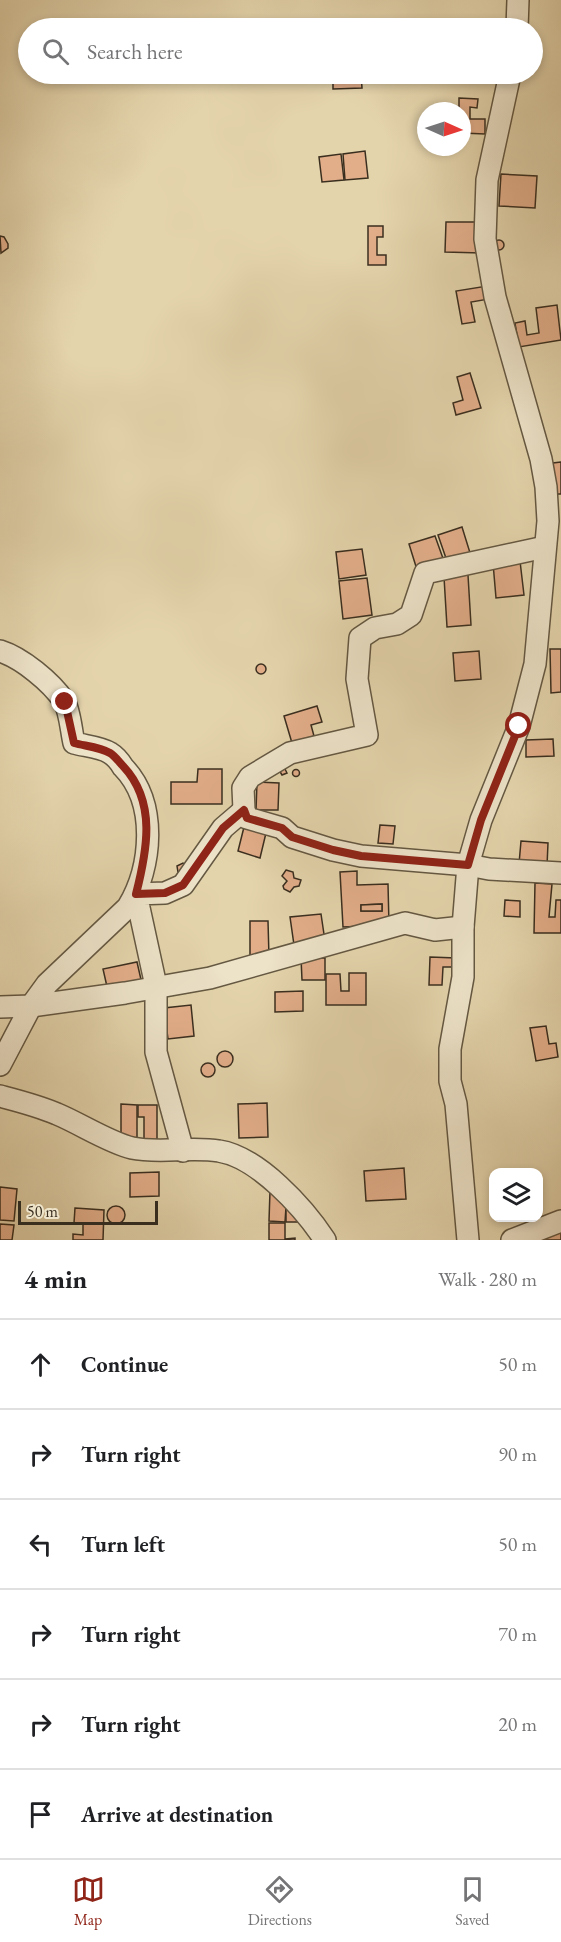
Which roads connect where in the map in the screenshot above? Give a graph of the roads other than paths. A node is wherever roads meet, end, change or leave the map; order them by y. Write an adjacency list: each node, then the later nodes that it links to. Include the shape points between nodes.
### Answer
1 (518, 0): 2 (street)
2 (517, 18)
3 (508, 84): 4 (street, via 488,180 485,239 495,297)
4 (554, 501): 5 (street)
5 (544, 547): 7 (street, via 425,573 411,615 360,638 357,679 367,735 290,753 250,777 243,788); 8 (street, via 535,664 519,726 481,820)
6 (0, 651): 10 (street, via 36,672 65,702 74,743 111,753 130,774 143,798 147,826)
7 (244, 810): 8 (street, via 247,818 333,850); 10 (street, via 223,828 183,885 165,893)
8 (468, 865): 9 (street); 11 (street)
9 (561, 873)
10 (136, 894): 12 (street); 13 (street, via 118,918 47,984)
11 (463, 927): 12 (street, via 435,930 405,924 210,978); 20 (street, via 463,977 450,1049 450,1081 456,1104)
12 (156, 986): 13 (street); 17 (street, via 156,1052)
13 (31, 1006): 14 (street); 15 (street)
14 (0, 1007)
15 (0, 1065)
16 (0, 1096): 17 (street, via 55,1113 130,1148)
17 (183, 1150): 19 (street, via 218,1150 243,1158 267,1174)
18 (561, 1221): 21 (street)
19 (325, 1240)
20 (468, 1240)
21 (512, 1240)

